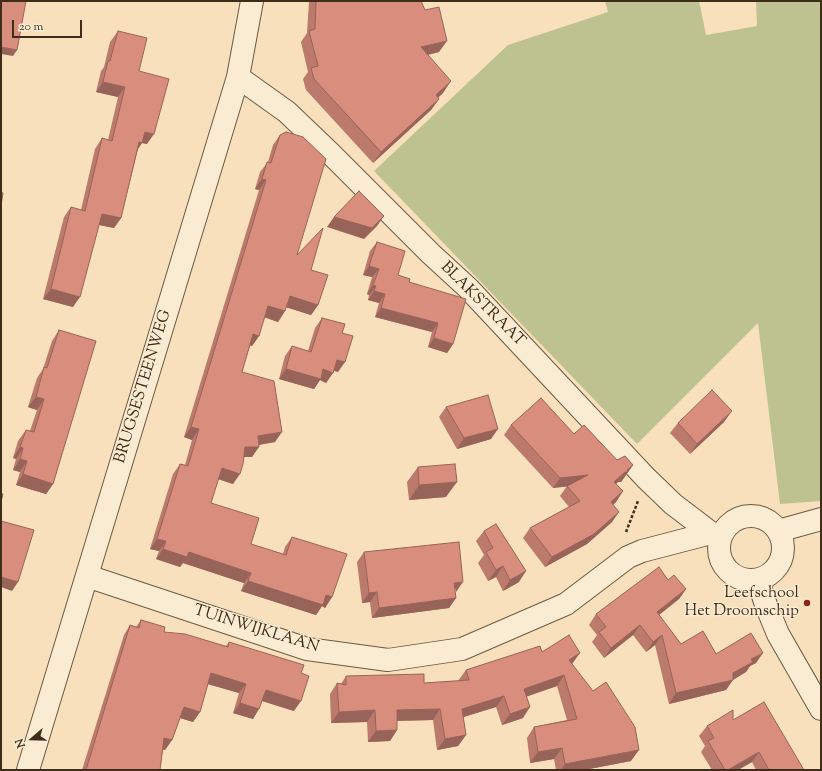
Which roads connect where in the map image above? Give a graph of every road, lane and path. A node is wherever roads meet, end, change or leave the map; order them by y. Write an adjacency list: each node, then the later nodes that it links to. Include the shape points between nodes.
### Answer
1 (252, 1): 2 (street, BRUGSESTEENWEG)
2 (238, 77): 3 (street, BLAKSTRAAT, via 287,112 468,288); 8 (street, BRUGSESTEENWEG)
3 (646, 478): 6 (street, BLAKSTRAAT, via 673,504); 7 (path, via 621,545)
4 (821, 519): 5 (street)
5 (778, 531): 6 (street, via 769,521 747,516 737,519); 9 (street, via 783,552 778,565 771,574)
6 (716, 535): 7 (street, TUINWIJKLAAN, via 642,551); 9 (street, via 720,559 727,570 741,579)
7 (618, 565): 8 (street, TUINWIJKLAAN, via 566,604 462,649 388,660 307,649)
8 (87, 576): 11 (street, BRUGSESTEENWEG)
9 (758, 580): 10 (street, via 778,634)
10 (821, 709)
11 (28, 770)

